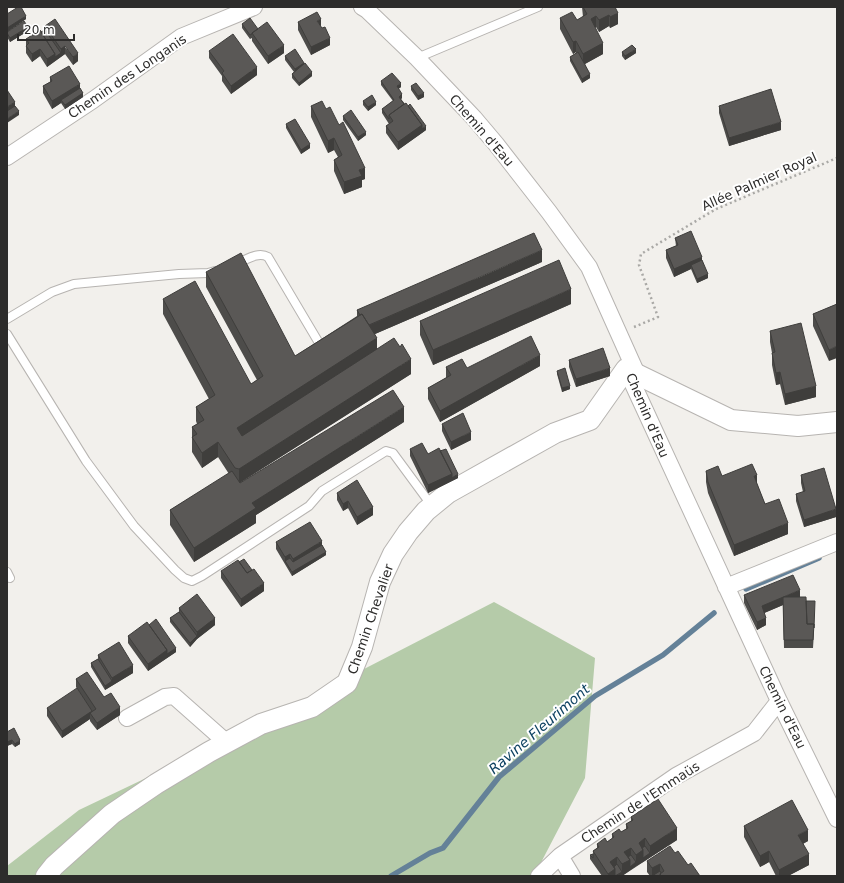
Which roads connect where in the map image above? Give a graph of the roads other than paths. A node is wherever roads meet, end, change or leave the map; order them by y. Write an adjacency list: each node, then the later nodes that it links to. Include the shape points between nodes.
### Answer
1 (254, 7): 5 (street, Chemin des Longanis, via 181,37)
2 (362, 7): 4 (street, Chemin d'Eau)
3 (538, 7): 4 (lane)
4 (417, 58): 9 (street, Chemin d'Eau, via 479,123 589,267 636,372)
5 (7, 157)
6 (7, 319): 8 (lane, via 52,292 74,284 208,273 265,254)
7 (7, 334): 11 (lane, via 86,461 134,526 184,578 192,581 202,576 309,506 322,491 386,451 393,453)
8 (318, 343)
9 (626, 369): 10 (street, via 731,420 798,426); 11 (street, Chemin Chevalier, via 590,420 554,433 448,493); 13 (street, Chemin d'Eau)
10 (837, 422)
11 (432, 506): 16 (street, Chemin Chevalier, via 408,532 393,554 380,582 362,647 347,683 312,707 261,724)
12 (837, 542): 13 (street)
13 (726, 587): 14 (street, Chemin d'Eau)
14 (779, 701): 17 (street, Chemin d'Eau); 18 (street, Chemin de l'Emmaüs, via 754,733 676,776)
15 (127, 718): 16 (street, via 165,697 174,696)
16 (226, 742): 19 (street, Chemin Chevalier, via 112,814)
17 (837, 818)
18 (560, 856): 20 (street, Chemin de l'Emmaüs); 21 (street)
19 (46, 876)
20 (539, 876)
21 (572, 876)

